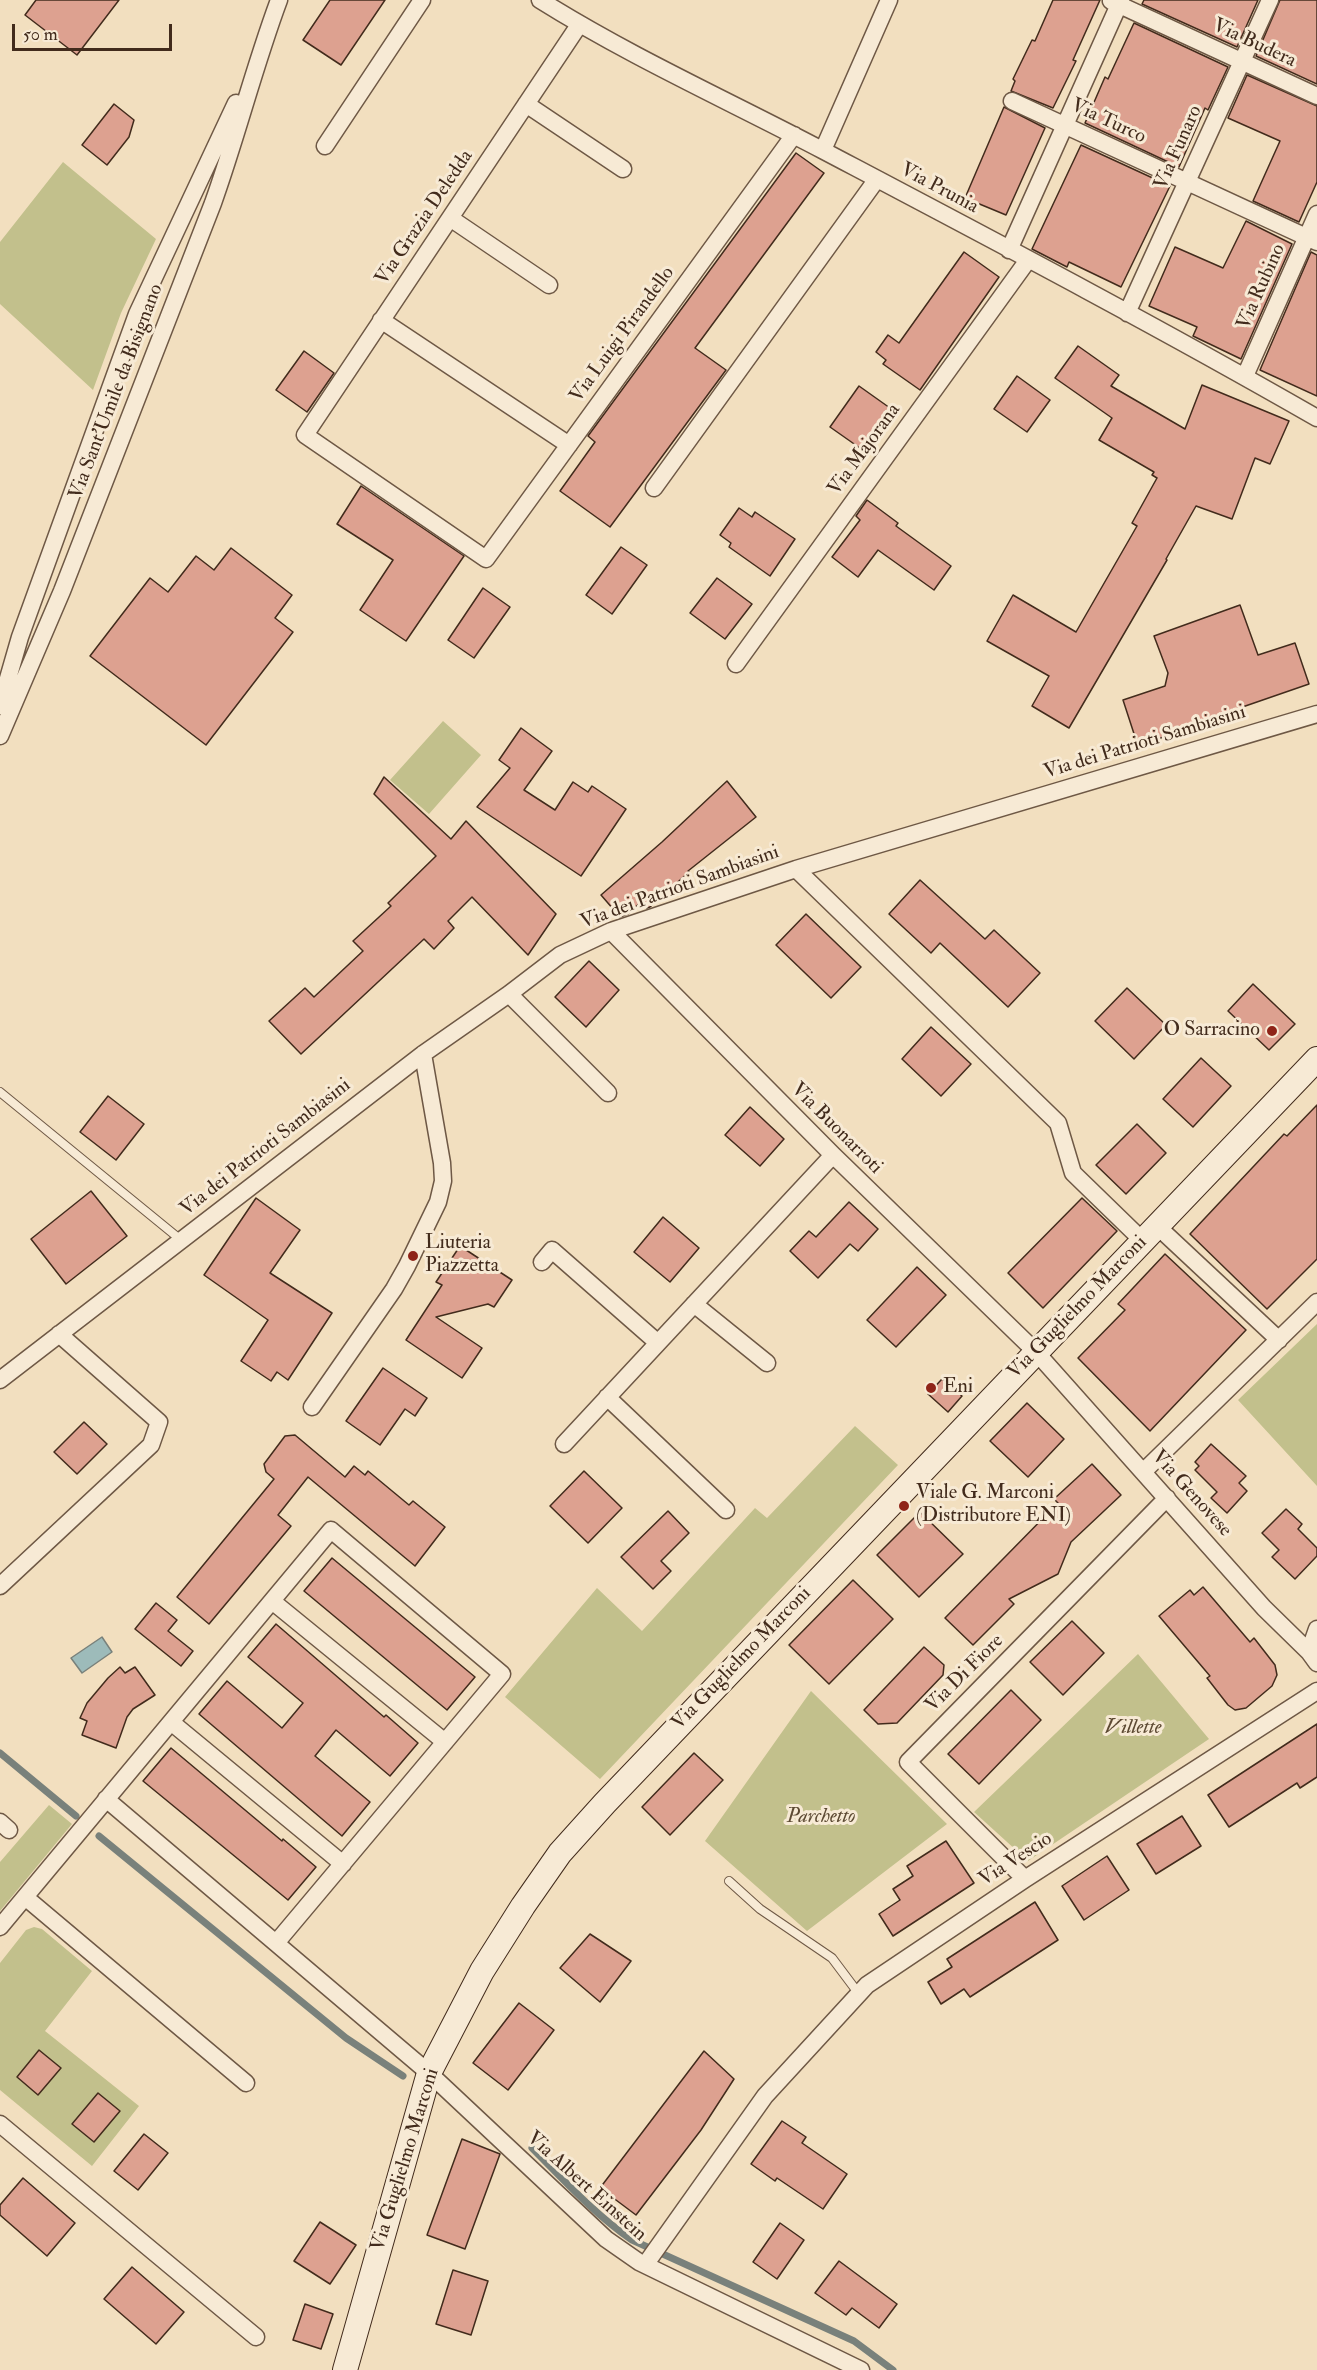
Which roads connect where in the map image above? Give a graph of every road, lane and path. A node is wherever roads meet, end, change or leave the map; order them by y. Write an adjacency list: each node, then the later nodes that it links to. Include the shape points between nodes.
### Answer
1 (279, 0): 8 (street, Via Sant'Umile da Bisignano)
2 (422, 0): 15 (street)
3 (540, 0): 7 (street, Via Prunia)
4 (889, 0): 16 (street)
5 (1270, 0): 9 (street, Via Funaro)
6 (1116, 2): 9 (street, Via Budera); 13 (street)
7 (579, 25): 12 (street, Via Grazia Deledda); 14 (street, Via Prunia)
8 (257, 59): 34 (street, Via Sant'Umile da Bisignano, via 137,314 20,637); 36 (street, Via Sant'Umile da Bisignano, via 213,203 62,591)
9 (1242, 61): 10 (street, Via Budera); 19 (street, Via Funaro)
10 (1317, 96)
11 (1012, 101): 13 (street, Via Turco)
12 (526, 104): 17 (street); 21 (street, Via Grazia Deledda)
13 (1064, 125): 19 (street, Via Turco); 23 (street)
14 (794, 135): 16 (street, Via Prunia); 30 (street, Via Luigi Pirandello)
15 (325, 146)
16 (823, 150): 18 (street, Via Prunia)
17 (623, 169)
18 (877, 179): 23 (street, Via Prunia); 31 (street)
19 (1187, 182): 22 (street, Via Turco); 26 (street, Via Funaro)
20 (1317, 214): 22 (street, Via Rubino)
21 (450, 218): 25 (street); 27 (street, Via Grazia Deledda)
22 (1312, 240): 28 (street, Via Rubino)
23 (1009, 250): 24 (street, Via Prunia)
24 (1028, 260): 26 (street, Via Prunia); 33 (street, Via Majorana)
25 (549, 285)
26 (1127, 314): 28 (street, Via Prunia)
27 (381, 320): 30 (street); 32 (street, Via Grazia Deledda, via 305,435)
28 (1245, 376): 29 (street, Via Prunia)
29 (1317, 418)
30 (569, 445): 32 (street, Via Luigi Pirandello)
31 (654, 488)
32 (486, 559)
33 (735, 664)
34 (0, 706)
35 (1317, 714): 37 (street, Via dei Patrioti Sambiasini)
36 (0, 736)
37 (796, 869): 38 (street, Via dei Patrioti Sambiasini); 45 (street, via 1058,1123 1073,1173)
38 (611, 931): 39 (street, Via dei Patrioti Sambiasini, via 560,955); 44 (street, Via Buonarroti)
39 (509, 994): 40 (street, Via dei Patrioti Sambiasini); 43 (street)
40 (423, 1054): 46 (street, Via dei Patrioti Sambiasini); 57 (street, via 442,1163 438,1202 394,1289)
41 (1317, 1059): 45 (main road, Via Guglielmo Marconi)
42 (0, 1092): 46 (lane)
43 (608, 1093)
44 (832, 1155): 49 (street); 53 (street, Via Buonarroti)
45 (1150, 1233): 51 (street); 53 (main road, Via Guglielmo Marconi)
46 (181, 1240): 50 (street, Via dei Patrioti Sambiasini)
47 (542, 1262): 52 (street, via 552,1250)
48 (1317, 1302): 51 (street)
49 (694, 1305): 52 (street); 54 (street)
50 (59, 1334): 55 (street, Via dei Patrioti Sambiasini); 62 (street, via 159,1422 151,1445)
51 (1279, 1340): 59 (street)
52 (658, 1343): 56 (street)
53 (1036, 1352): 59 (street, Via Genovese); 77 (main road, Via Guglielmo Marconi, via 560,1853 482,1971)
54 (767, 1363)
55 (0, 1380)
56 (607, 1397): 58 (street); 61 (street)
57 (312, 1407)
58 (564, 1444)
59 (1143, 1472): 60 (street, Via Genovese)
60 (1167, 1498): 65 (street, Via Genovese); 71 (street, Via Di Fiore, via 908,1762)
61 (726, 1510)
62 (0, 1586)
63 (272, 1601): 67 (street); 68 (street); 68 (street, via 331,1530 502,1674)
64 (1317, 1629): 65 (street)
65 (1313, 1658)
66 (1317, 1691): 71 (street, Via Vescio)
67 (171, 1722): 69 (street); 70 (street)
68 (445, 1742): 70 (street)
69 (106, 1799): 73 (street); 75 (street, Via Albert Einstein)
70 (343, 1864): 75 (street)
71 (1025, 1879): 76 (street, Via Vescio)
72 (729, 1881): 76 (lane, via 760,1909 832,1958)
73 (25, 1897): 74 (street); 78 (street)
74 (0, 1927)
75 (276, 1943): 77 (street, Via Albert Einstein)
76 (859, 1994): 79 (street, Via Vescio)
77 (429, 2073): 81 (street, Via Albert Einstein, via 606,2239); 83 (main road, Via Guglielmo Marconi)
78 (246, 2083)
79 (765, 2096): 81 (street, Via Albert Einstein)
80 (0, 2124): 82 (street)
81 (645, 2265): 84 (street, Via Albert Einstein)
82 (255, 2337)
83 (345, 2370)
84 (861, 2370)

